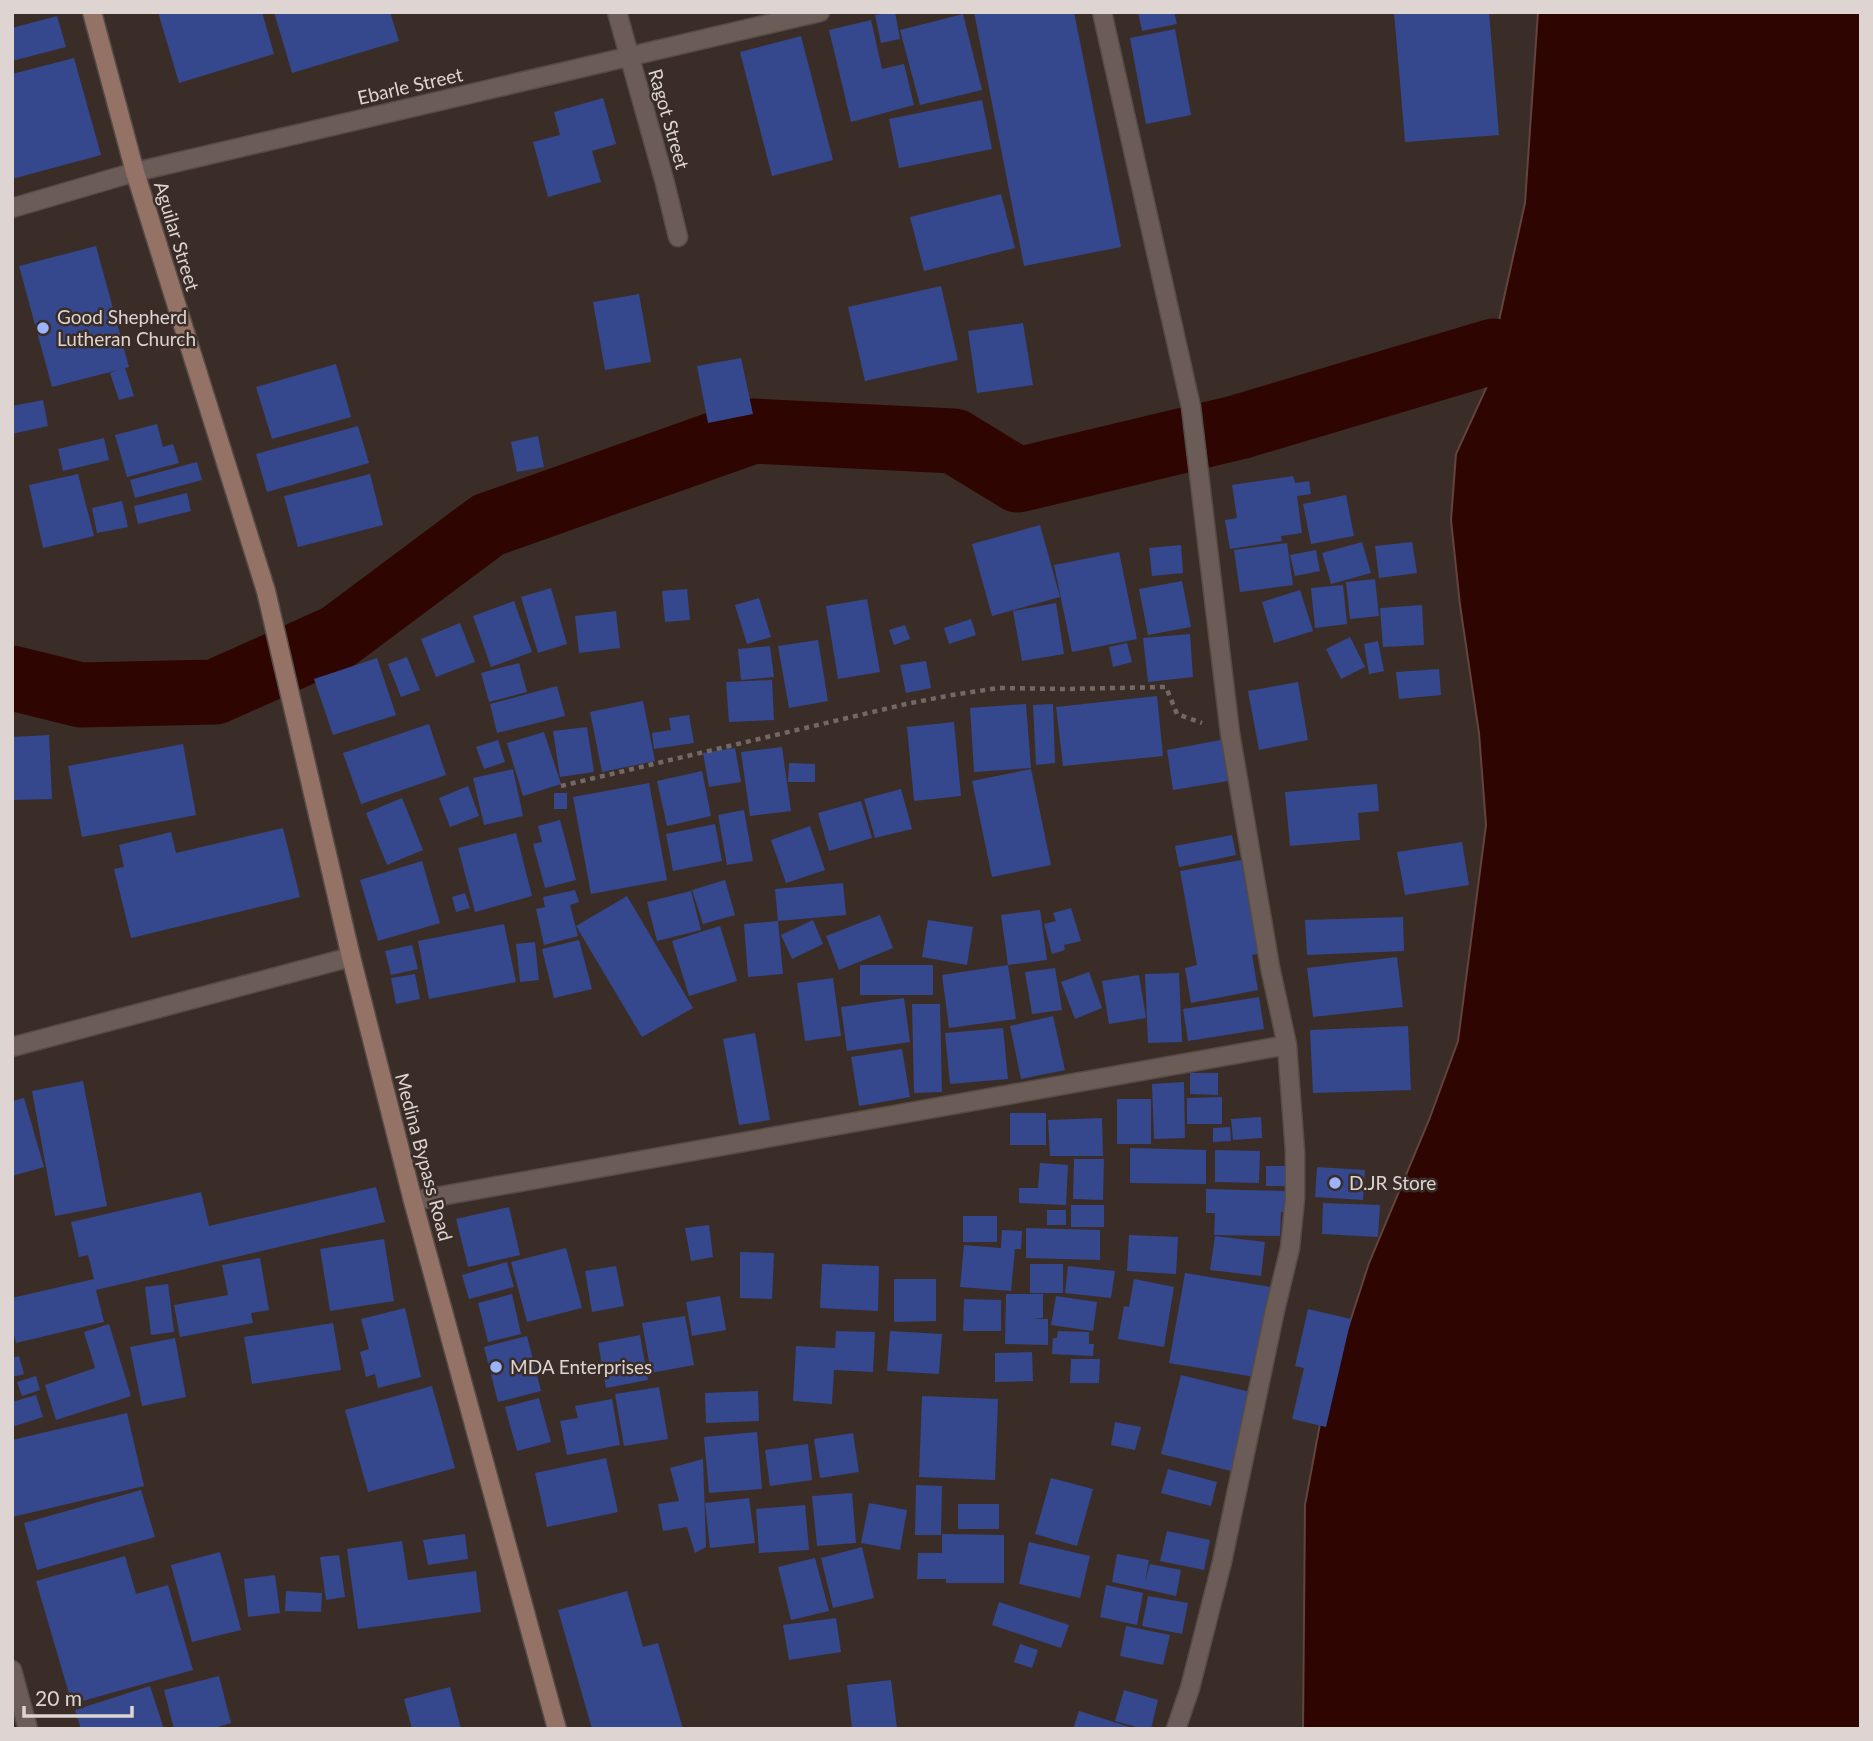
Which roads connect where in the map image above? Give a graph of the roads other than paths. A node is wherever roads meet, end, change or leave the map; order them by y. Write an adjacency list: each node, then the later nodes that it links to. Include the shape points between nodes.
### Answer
1 (92, 12): 6 (main road, Aguilar Street)
2 (617, 12): 5 (street, Ragot Street)
3 (820, 12): 5 (street, Ebarle Street)
4 (1102, 12): 11 (street, via 1191,407 1230,733)
5 (629, 57): 6 (street, Ebarle Street); 8 (street, Ragot Street)
6 (135, 172): 7 (street, Ebarle Street); 9 (main road, Aguilar Street)
7 (12, 208)
8 (678, 237)
9 (266, 591): 10 (main road, Medina Bypass Road)
10 (351, 957): 12 (street); 13 (main road, Medina Bypass Road)
11 (1287, 1045): 13 (street); 17 (street, via 1295,1152 1290,1248 1222,1562)
12 (12, 1047)
13 (413, 1201): 16 (main road, Medina Bypass Road)
14 (12, 1670): 15 (street)
15 (28, 1729)
16 (557, 1729)
17 (1176, 1729)

